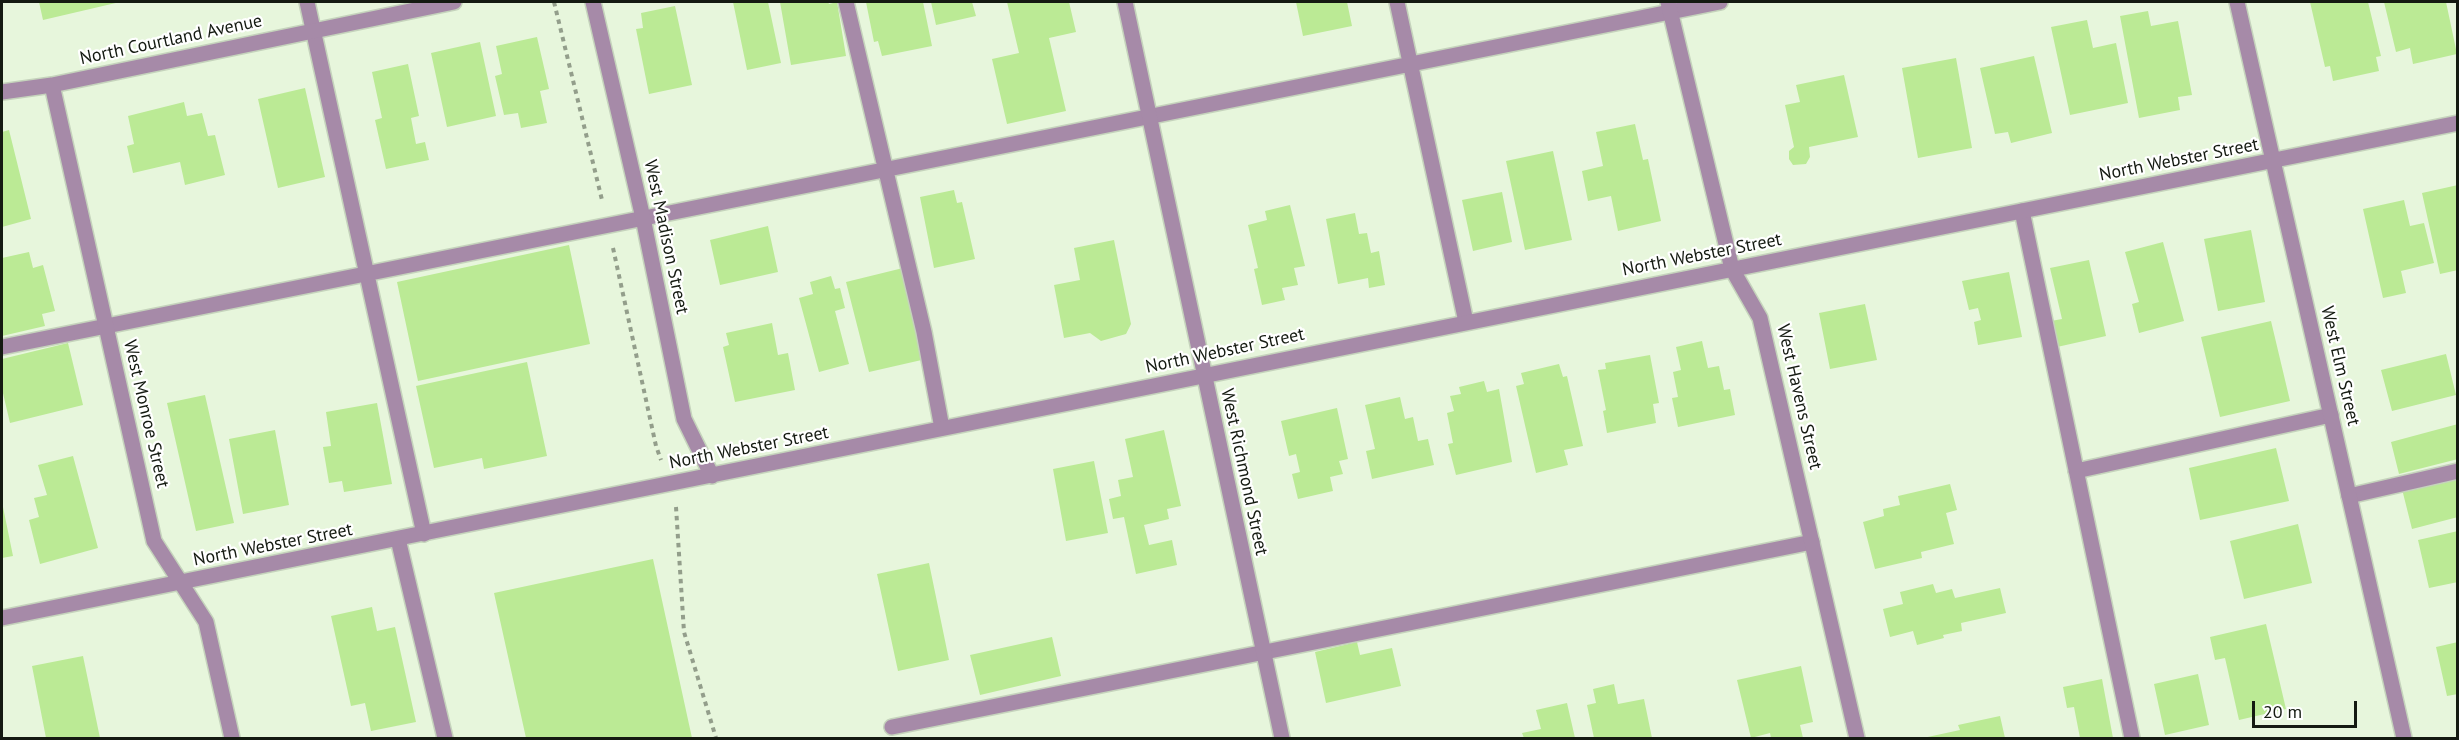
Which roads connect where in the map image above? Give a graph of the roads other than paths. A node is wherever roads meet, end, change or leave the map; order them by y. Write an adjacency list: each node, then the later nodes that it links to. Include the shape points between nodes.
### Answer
1 (307, 2): 10 (street)
2 (454, 2): 10 (street, North Courtland Avenue)
3 (593, 2): 19 (street, West Madison Street)
4 (846, 2): 17 (street)
5 (1125, 2): 14 (street, West Richmond Street)
6 (1397, 2): 11 (street)
7 (1720, 2): 9 (street)
8 (2237, 2): 16 (street, West Elm Street)
9 (1669, 6): 11 (street); 20 (street, West Havens Street)
10 (313, 30): 12 (street, North Courtland Avenue); 21 (street)
11 (1411, 62): 14 (street); 22 (street)
12 (52, 85): 13 (street, North Courtland Avenue); 23 (street, West Monroe Street)
13 (2, 92)
14 (1149, 116): 17 (street); 25 (street, West Richmond Street)
15 (2457, 123): 16 (street, North Webster Street)
16 (2274, 160): 18 (street, North Webster Street); 26 (street, West Elm Street)
17 (886, 169): 19 (street); 27 (street)
18 (2022, 211): 20 (street, North Webster Street); 28 (street)
19 (643, 218): 21 (street); 30 (street, West Madison Street, via 684,419)
20 (1732, 269): 22 (street, North Webster Street); 34 (street, West Havens Street, via 1761,318)
21 (366, 273): 23 (street); 32 (street)
22 (1466, 322): 25 (street, North Webster Street)
23 (106, 326): 24 (street); 35 (street, West Monroe Street, via 154,541)
24 (2, 347)
25 (1204, 375): 27 (street, North Webster Street); 37 (street, West Richmond Street)
26 (2331, 415): 28 (street); 31 (street, West Elm Street)
27 (942, 429): 30 (street, North Webster Street)
28 (2076, 471): 43 (street)
29 (2457, 471): 31 (street)
30 (712, 476): 32 (street, North Webster Street)
31 (2349, 496): 44 (street, West Elm Street)
32 (424, 534): 33 (street, North Webster Street)
33 (398, 539): 35 (street, North Webster Street); 40 (street)
34 (1812, 542): 37 (street); 42 (street, West Havens Street)
35 (182, 583): 36 (street, North Webster Street); 39 (street, West Monroe Street, via 206,622)
36 (2, 618)
37 (1263, 652): 38 (street); 41 (street, West Richmond Street)
38 (892, 727)
39 (232, 738)
40 (446, 738)
41 (1282, 738)
42 (1857, 738)
43 (2132, 738)
44 (2404, 738)

